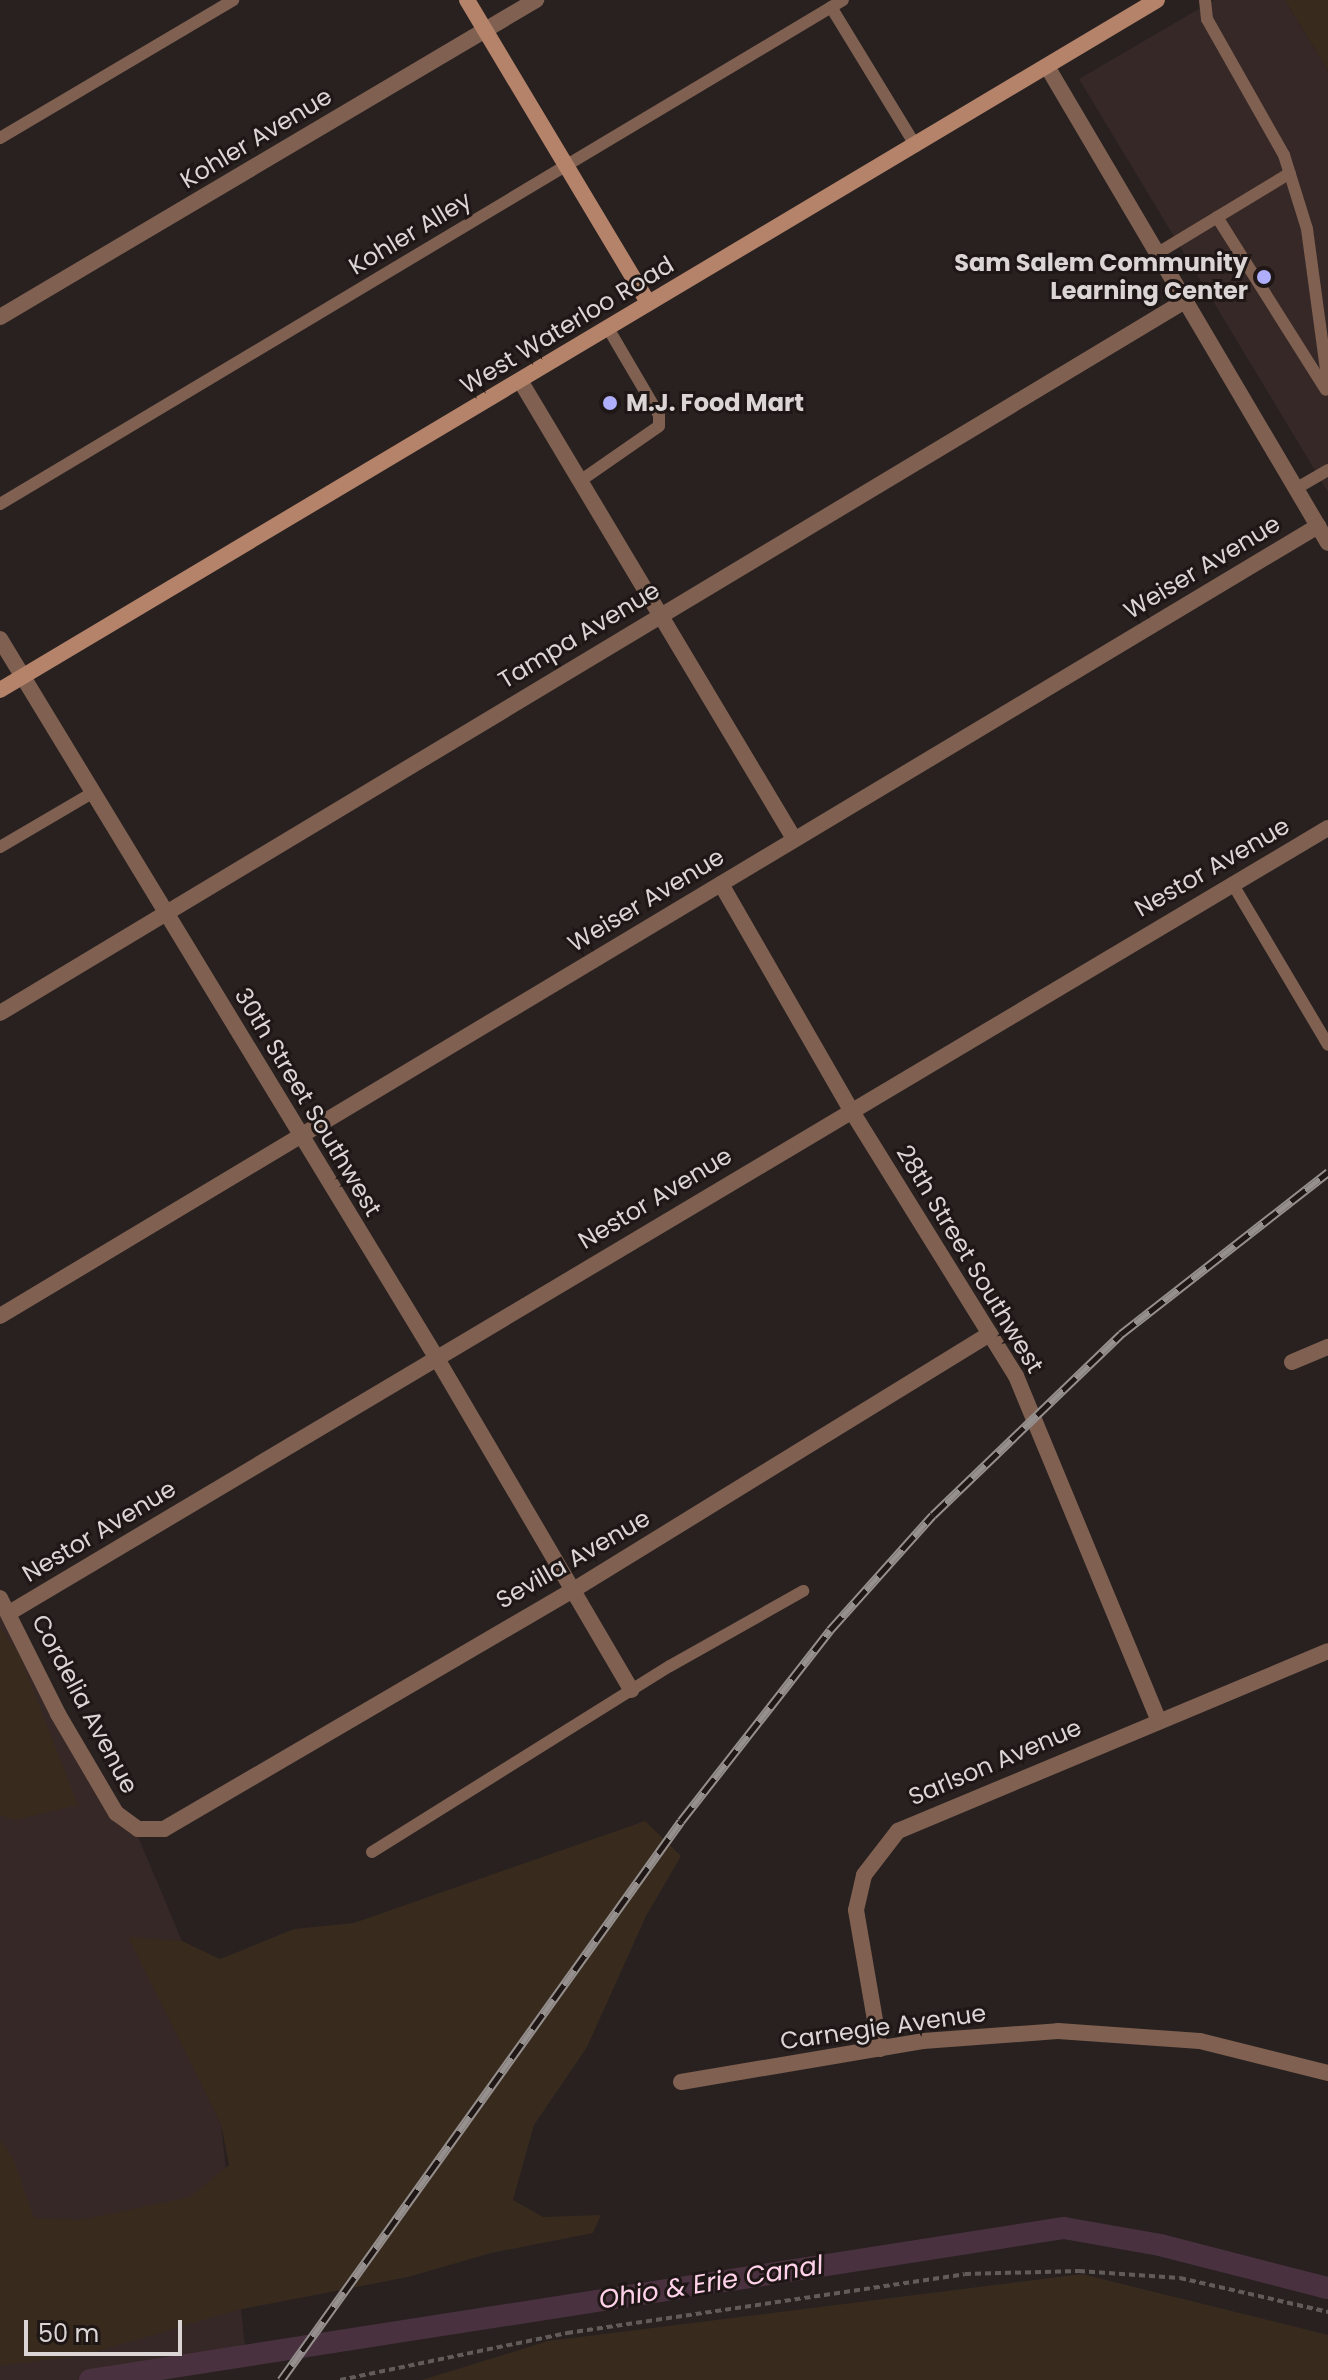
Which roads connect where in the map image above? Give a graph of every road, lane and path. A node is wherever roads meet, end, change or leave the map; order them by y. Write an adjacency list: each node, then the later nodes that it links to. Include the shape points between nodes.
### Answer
1 (233, 0): 9 (lane)
2 (467, 0): 7 (main road)
3 (536, 0): 7 (street, Kohler Avenue)
4 (1157, 0): 8 (main road, West Waterloo Road)
5 (1205, 0): 12 (lane, via 1207,19)
6 (837, 4): 10 (lane); 11 (lane, Kohler Alley)
7 (486, 30): 11 (main road); 17 (street, Kohler Avenue)
8 (1048, 68): 10 (main road, West Waterloo Road); 14 (street)
9 (0, 138)
10 (916, 146): 16 (main road, West Waterloo Road)
11 (565, 165): 16 (main road); 25 (lane, Kohler Alley)
12 (1290, 173): 13 (lane); 20 (lane, via 1307,229)
13 (1217, 217): 14 (lane); 21 (lane)
14 (1158, 253): 15 (street)
15 (1185, 301): 24 (street); 28 (street, Tampa Avenue)
16 (648, 303): 18 (main road, West Waterloo Road)
17 (0, 317)
18 (608, 328): 19 (main road, West Waterloo Road); 23 (lane, via 659,415 659,426)
19 (521, 382): 23 (street); 30 (main road, West Waterloo Road)
20 (1328, 385)
21 (1328, 393)
22 (1328, 470): 24 (lane)
23 (580, 481): 28 (street)
24 (1297, 488): 26 (street)
25 (0, 504)
26 (1318, 526): 27 (street); 34 (street, Weiser Avenue)
27 (1328, 543)
28 (660, 614): 34 (street); 38 (street, Tampa Avenue)
29 (0, 639): 30 (street, 30th Street Southwest)
30 (22, 677): 31 (main road, West Waterloo Road); 32 (street, 30th Street Southwest)
31 (0, 690)
32 (92, 793): 35 (lane); 38 (street, 30th Street Southwest)
33 (1328, 828): 36 (street, Nestor Avenue)
34 (793, 837): 37 (street, Weiser Avenue)
35 (0, 847)
36 (1232, 883): 40 (lane); 41 (street, Nestor Avenue)
37 (721, 884): 41 (street, 28th Street Southwest); 42 (street, Weiser Avenue)
38 (165, 914): 39 (street, Tampa Avenue); 42 (street, 30th Street Southwest)
39 (0, 1013)
40 (1328, 1045)
41 (851, 1110): 44 (street, 28th Street Southwest); 46 (street, Nestor Avenue)
42 (300, 1138): 43 (street, Weiser Avenue); 46 (street, 30th Street Southwest)
43 (0, 1316)
44 (990, 1334): 48 (street, Sevilla Avenue); 54 (street, 28th Street Southwest, via 1016,1376)
45 (1328, 1347): 47 (street)
46 (436, 1357): 48 (street, 30th Street Southwest); 51 (street, Nestor Avenue)
47 (1292, 1362)
48 (575, 1589): 53 (street, 30th Street Southwest); 55 (street, Sevilla Avenue)
49 (803, 1591): 53 (lane)
50 (0, 1598): 51 (street, Cordelia Avenue)
51 (9, 1613): 55 (street, Cordelia Avenue, via 58,1714 116,1813 128,1824 150,1831)
52 (1328, 1651): 54 (street, Sarlson Avenue)
53 (631, 1690): 56 (lane)
54 (1159, 1721): 57 (street, Sarlson Avenue, via 914,1821 884,1844 864,1875 856,1910)
55 (179, 1823)
56 (372, 1852)
57 (880, 2049): 58 (street, Carnegie Avenue, via 968,2035 1099,2032 1200,2041); 59 (street, Carnegie Avenue)
58 (1328, 2073)
59 (681, 2082)
60 (1328, 2312): 61 (path, via 1180,2278 1079,2271 965,2274 567,2333)
61 (340, 2380)

